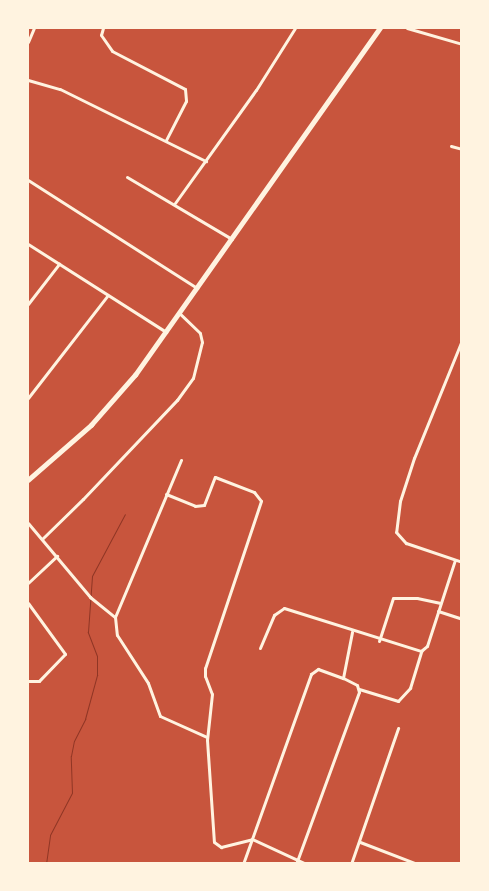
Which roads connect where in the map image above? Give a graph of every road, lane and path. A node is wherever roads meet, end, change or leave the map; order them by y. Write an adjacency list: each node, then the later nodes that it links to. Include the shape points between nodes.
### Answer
1 (29, 28): 6 (street)
2 (103, 28): 10 (street, via 102,35 112,51 185,89 186,101)
3 (295, 28): 13 (street)
4 (380, 28): 17 (main road)
5 (407, 28): 8 (street)
6 (34, 29): 7 (street)
7 (28, 42)
8 (461, 43)
9 (28, 80): 10 (street, via 60,89)
10 (166, 140): 13 (street)
11 (451, 146): 12 (street)
12 (462, 149)
13 (206, 161): 16 (street)
14 (127, 177): 16 (street)
15 (28, 180): 20 (street)
16 (175, 203): 17 (street)
17 (232, 239): 20 (main road)
18 (28, 244): 19 (street)
19 (59, 264): 21 (street); 22 (street)
20 (197, 289): 23 (main road)
21 (107, 296): 24 (street); 26 (street)
22 (28, 304)
23 (180, 314): 24 (main road); 31 (street, via 200,333 202,342 193,378 164,414)
24 (166, 333): 28 (main road, via 103,412)
25 (462, 340): 33 (street, via 414,458 400,501 396,532 406,543)
26 (28, 398)
27 (181, 460): 29 (street)
28 (28, 480)
29 (166, 494): 39 (street); 49 (street, via 194,506 204,505 215,477 254,492 261,501 205,668 212,694)
30 (28, 523): 31 (street)
31 (42, 539): 32 (street)
32 (56, 556): 35 (street); 39 (street, via 90,597)
33 (455, 560): 34 (street); 37 (street)
34 (462, 562)
35 (28, 583)
36 (28, 603): 46 (street, via 65,654 39,681)
37 (440, 603): 38 (street); 42 (street, via 417,598 393,598)
38 (438, 611): 40 (street); 44 (street, via 427,646)
39 (115, 617): 49 (street, via 117,635 148,683 160,716)
40 (462, 619)
41 (352, 632): 42 (street); 43 (street, via 284,608 274,615); 45 (street)
42 (379, 640): 44 (street)
43 (260, 648)
44 (421, 652): 47 (street, via 410,688 398,700)
45 (343, 678): 47 (street); 50 (street, via 318,669 311,674)
46 (28, 681)
47 (359, 689): 52 (street)
48 (398, 728): 51 (street)
49 (207, 737): 50 (street, via 214,842 221,847)
50 (252, 839): 52 (street); 53 (street)
51 (360, 842): 55 (street); 56 (street)
52 (297, 862): 54 (street)
53 (243, 864)
54 (306, 864)
55 (350, 864)
56 (417, 864)

